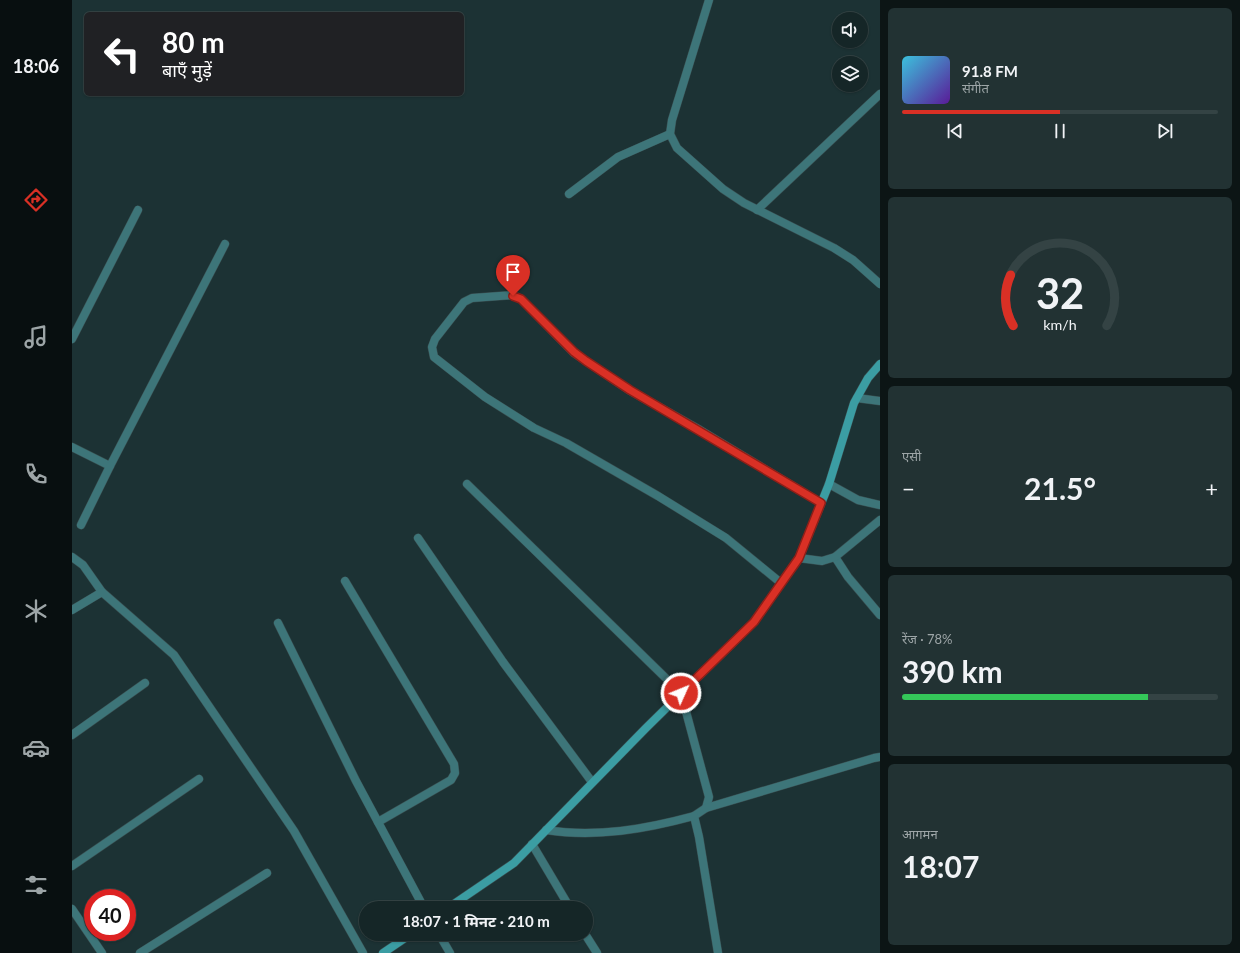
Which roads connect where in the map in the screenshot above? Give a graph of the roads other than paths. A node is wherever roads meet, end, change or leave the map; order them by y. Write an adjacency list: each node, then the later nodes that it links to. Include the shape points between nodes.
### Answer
1 (709, 0): 3 (street)
2 (880, 94): 6 (street)
3 (670, 134): 4 (street, via 618,158); 6 (street, via 677,148 723,189)
4 (569, 194)
5 (138, 210): 9 (street)
6 (757, 210): 8 (street, via 834,248 853,260)
7 (226, 244): 14 (street)
8 (880, 284)
9 (72, 339)
10 (880, 364): 11 (street, via 868,378)
11 (857, 398): 12 (street); 16 (street)
12 (880, 401)
13 (72, 447): 14 (street)
14 (110, 466): 20 (street)
15 (467, 484): 32 (street)
16 (829, 484): 17 (street); 18 (street, via 858,500)
17 (821, 503): 24 (street); 26 (street, via 630,390 586,361 521,299 513,296 472,298 464,302 435,339 432,348 434,357 485,397 534,428 566,443 726,538)
18 (880, 505)
19 (880, 520): 23 (street)
20 (81, 525)
21 (418, 538): 36 (street, via 503,662)
22 (72, 557): 27 (street, via 83,565)
23 (835, 557): 24 (street, via 822,561); 29 (street)
24 (799, 558): 26 (street)
25 (345, 581): 39 (street, via 454,764 455,773 451,780)
26 (781, 583): 32 (street, via 754,622)
27 (102, 592): 28 (street); 53 (street, via 174,655 294,831)
28 (72, 610)
29 (880, 615)
30 (278, 623): 39 (street)
31 (146, 683): 33 (street)
32 (681, 693): 36 (street); 37 (street, via 709,797)
33 (72, 734)
34 (880, 757): 37 (street)
35 (199, 779): 42 (street)
36 (592, 782): 40 (street)
37 (706, 808): 38 (street)
38 (694, 816): 40 (street, via 623,831 565,833); 57 (street)
39 (378, 822): 44 (street)
40 (546, 830): 41 (street)
41 (532, 844): 45 (street, via 514,863); 46 (street)
42 (72, 866)
43 (267, 873): 52 (street)
44 (420, 901)
45 (458, 901)
46 (566, 901)
47 (72, 908): 51 (street)
48 (401, 941): 54 (street)
49 (443, 941): 55 (street)
50 (589, 941): 56 (street)
51 (102, 953)
52 (140, 953)
53 (362, 953)
54 (383, 953)
55 (450, 953)
56 (596, 953)
57 (718, 953)

